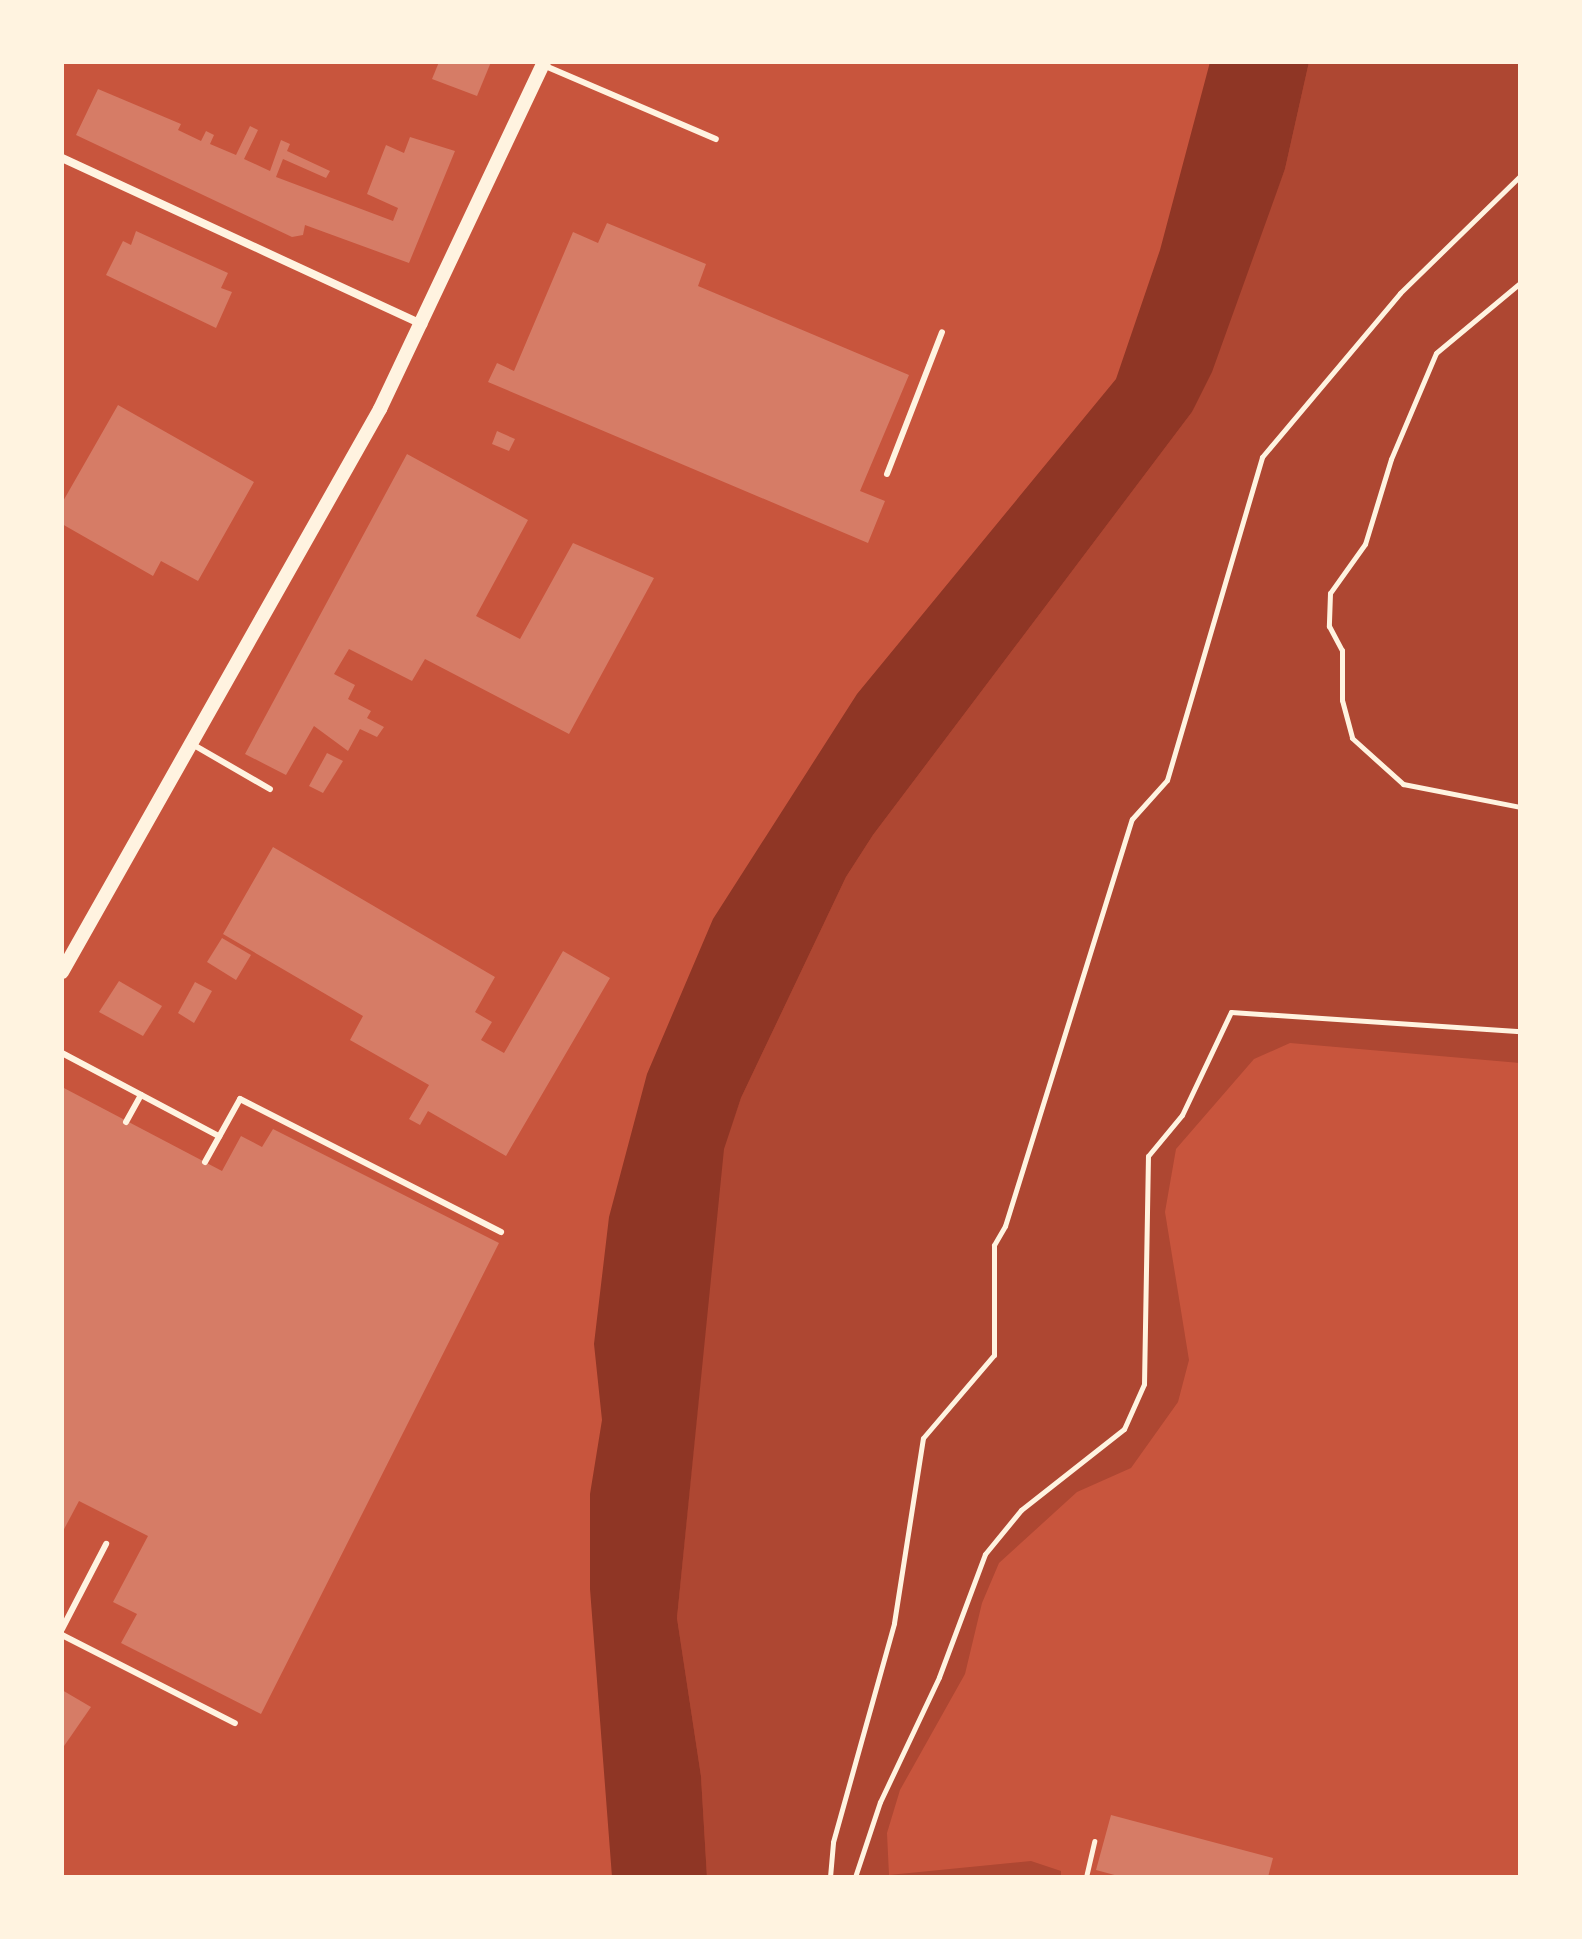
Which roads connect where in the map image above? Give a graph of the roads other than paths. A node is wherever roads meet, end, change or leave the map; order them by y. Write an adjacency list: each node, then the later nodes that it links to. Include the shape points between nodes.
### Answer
1 (544, 63): 2 (lane); 4 (street)
2 (716, 139)
3 (62, 158): 4 (street)
4 (424, 325): 7 (street)
5 (942, 332): 6 (lane)
6 (887, 474)
7 (192, 744): 8 (lane); 9 (street)
8 (270, 789)
9 (62, 972)
10 (62, 1053): 11 (lane)
11 (141, 1095): 12 (lane); 13 (lane)
12 (126, 1122)
13 (219, 1136): 14 (lane); 15 (lane, via 240,1099)
14 (205, 1162)
15 (501, 1232)
16 (106, 1544): 17 (lane)
17 (62, 1629)
18 (62, 1635): 19 (lane)
19 (235, 1723)

